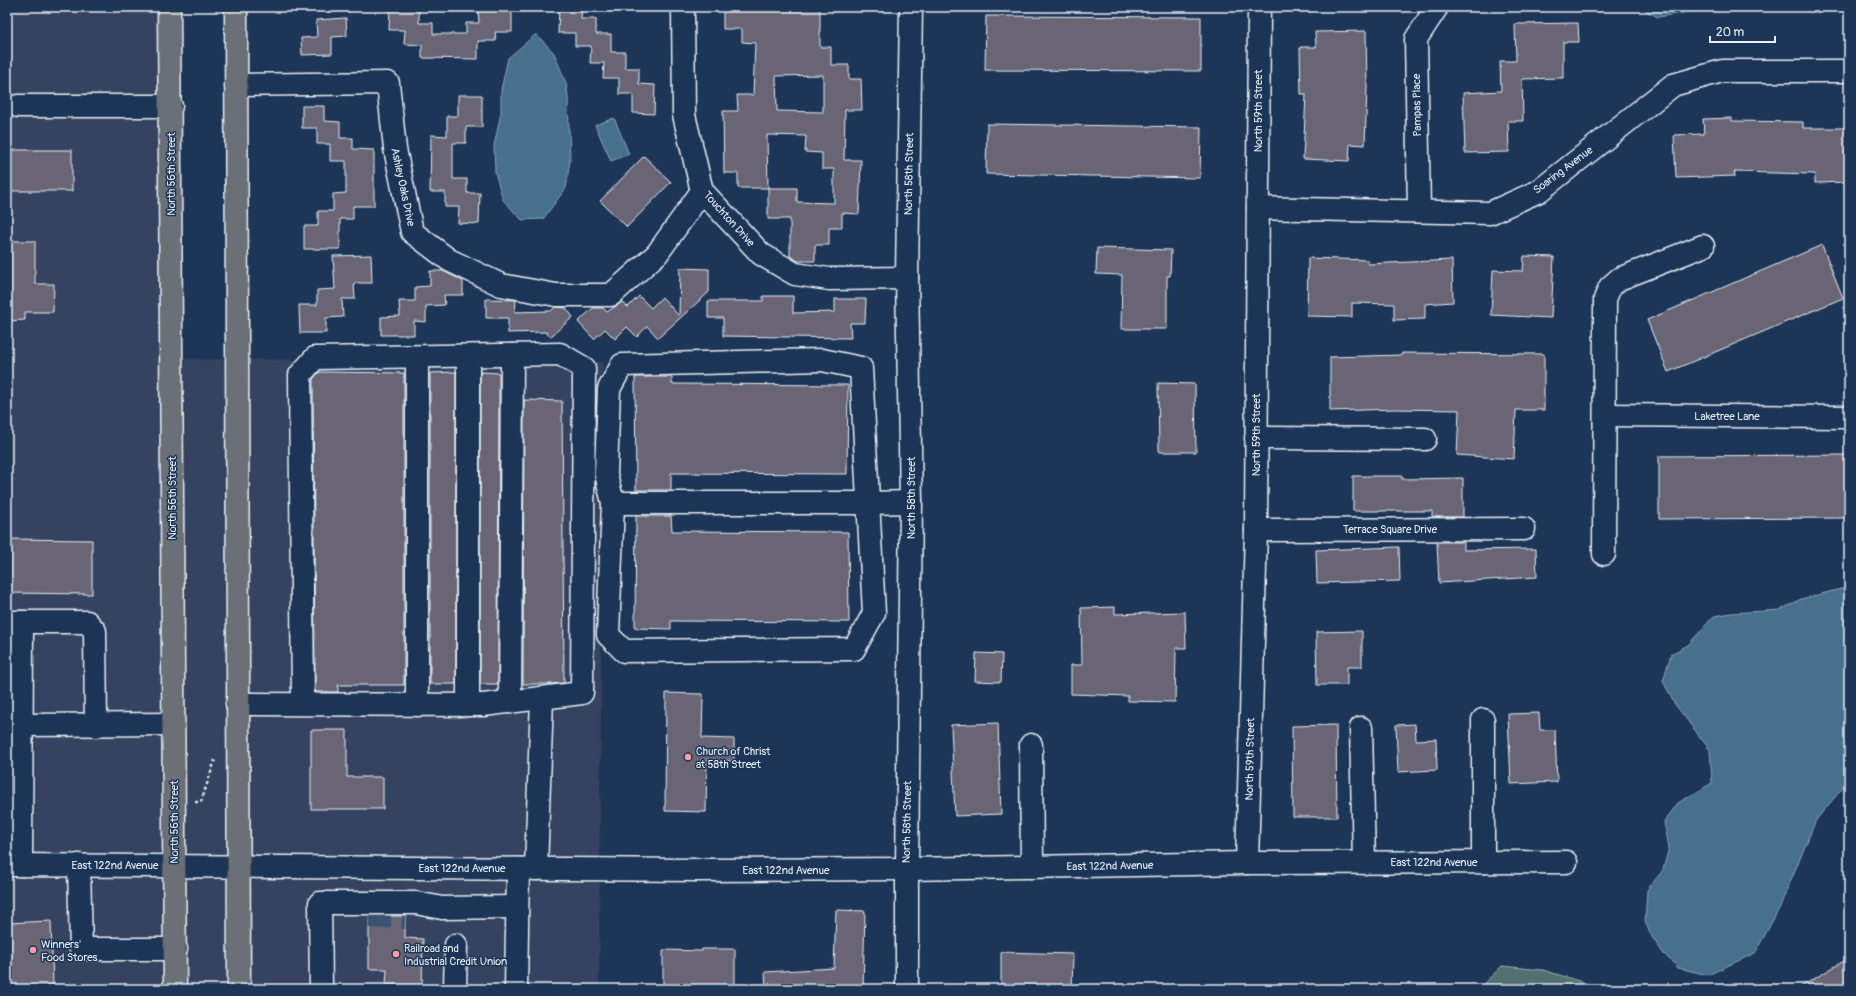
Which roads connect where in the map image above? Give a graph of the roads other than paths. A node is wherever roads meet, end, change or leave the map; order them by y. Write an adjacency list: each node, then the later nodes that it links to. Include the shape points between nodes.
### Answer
1 (169, 7): 10 (main road, North 56th Street)
2 (236, 7): 8 (main road)
3 (683, 7): 11 (street, Touchton Drive, via 684,115)
4 (911, 7): 15 (street, North 58th Street)
5 (1259, 7): 12 (street, North 59th Street)
6 (1437, 7): 13 (street, Pampas Place, via 1416,39)
7 (1849, 71): 13 (street, Soaring Avenue, via 1722,71 1672,85 1539,191 1490,213)
8 (236, 85): 11 (street, Ashley Oaks Drive, via 388,83 395,149 412,232 449,260 500,285 556,295 611,295 657,254); 32 (main road)
9 (18, 106): 10 (street)
10 (171, 106): 37 (main road, North 56th Street)
11 (702, 190): 15 (street, Touchton Drive, via 760,254 795,274 829,279)
12 (1258, 208): 13 (street, Soaring Avenue); 21 (street, North 59th Street)
13 (1419, 210)
14 (1703, 246): 19 (street, via 1619,279 1610,287 1605,299)
15 (907, 278): 23 (street, North 58th Street)
16 (512, 355): 17 (street); 30 (street, via 560,354 584,368 582,694); 31 (street)
17 (468, 356): 18 (street); 35 (street)
18 (418, 357): 33 (street, via 315,358 300,375); 34 (street)
19 (1605, 416): 20 (street, Laketree Lane); 28 (street)
20 (1849, 417)
21 (1256, 438): 22 (street); 27 (street, North 59th Street)
22 (1425, 439)
23 (911, 502): 25 (street); 52 (street, North 58th Street)
24 (613, 503): 25 (street); 25 (street, via 606,474 609,389 622,364 822,360 861,368); 25 (street, via 608,635 624,651 854,649 874,614)
25 (868, 503)
26 (1524, 529): 27 (street, Terrace Square Drive)
27 (1256, 530): 44 (street, North 59th Street)
28 (1604, 554)
29 (14, 622): 38 (street); 39 (street, via 88,622 95,631)
30 (542, 698): 31 (street); 51 (street)
31 (510, 702): 35 (street)
32 (237, 704): 33 (street); 49 (main road)
33 (303, 704): 34 (street)
34 (416, 705): 35 (street)
35 (468, 705)
36 (1483, 720): 42 (street)
37 (173, 724): 39 (street); 48 (main road, North 56th Street)
38 (22, 725): 39 (street); 46 (street)
39 (96, 726)
40 (1361, 728): 45 (street)
41 (1031, 745): 50 (street)
42 (1483, 862): 43 (street, East 122nd Avenue); 45 (street, East 122nd Avenue)
43 (1566, 862)
44 (1247, 863): 45 (street, East 122nd Avenue); 50 (street, East 122nd Avenue)
45 (1364, 863)
46 (14, 865): 47 (street, East 122nd Avenue)
47 (79, 865): 48 (street, East 122nd Avenue); 59 (street, via 81,949)
48 (174, 865): 49 (street, East 122nd Avenue); 59 (main road, North 56th Street)
49 (237, 866): 51 (street, East 122nd Avenue); 61 (main road)
50 (1032, 867): 52 (street, East 122nd Avenue)
51 (527, 869): 52 (street, East 122nd Avenue); 54 (street)
52 (907, 869): 65 (street, North 58th Street)
53 (349, 902): 55 (street, via 416,903); 56 (street, via 358,912); 62 (street, via 320,903)
54 (517, 907): 55 (street); 64 (street)
55 (442, 908): 57 (street, via 418,918)
56 (369, 917)
57 (405, 918)
58 (456, 945): 63 (street)
59 (176, 949): 60 (main road, North 56th Street)
60 (175, 989)
61 (239, 989)
62 (321, 989)
63 (455, 989)
64 (516, 989)
65 (907, 989)

